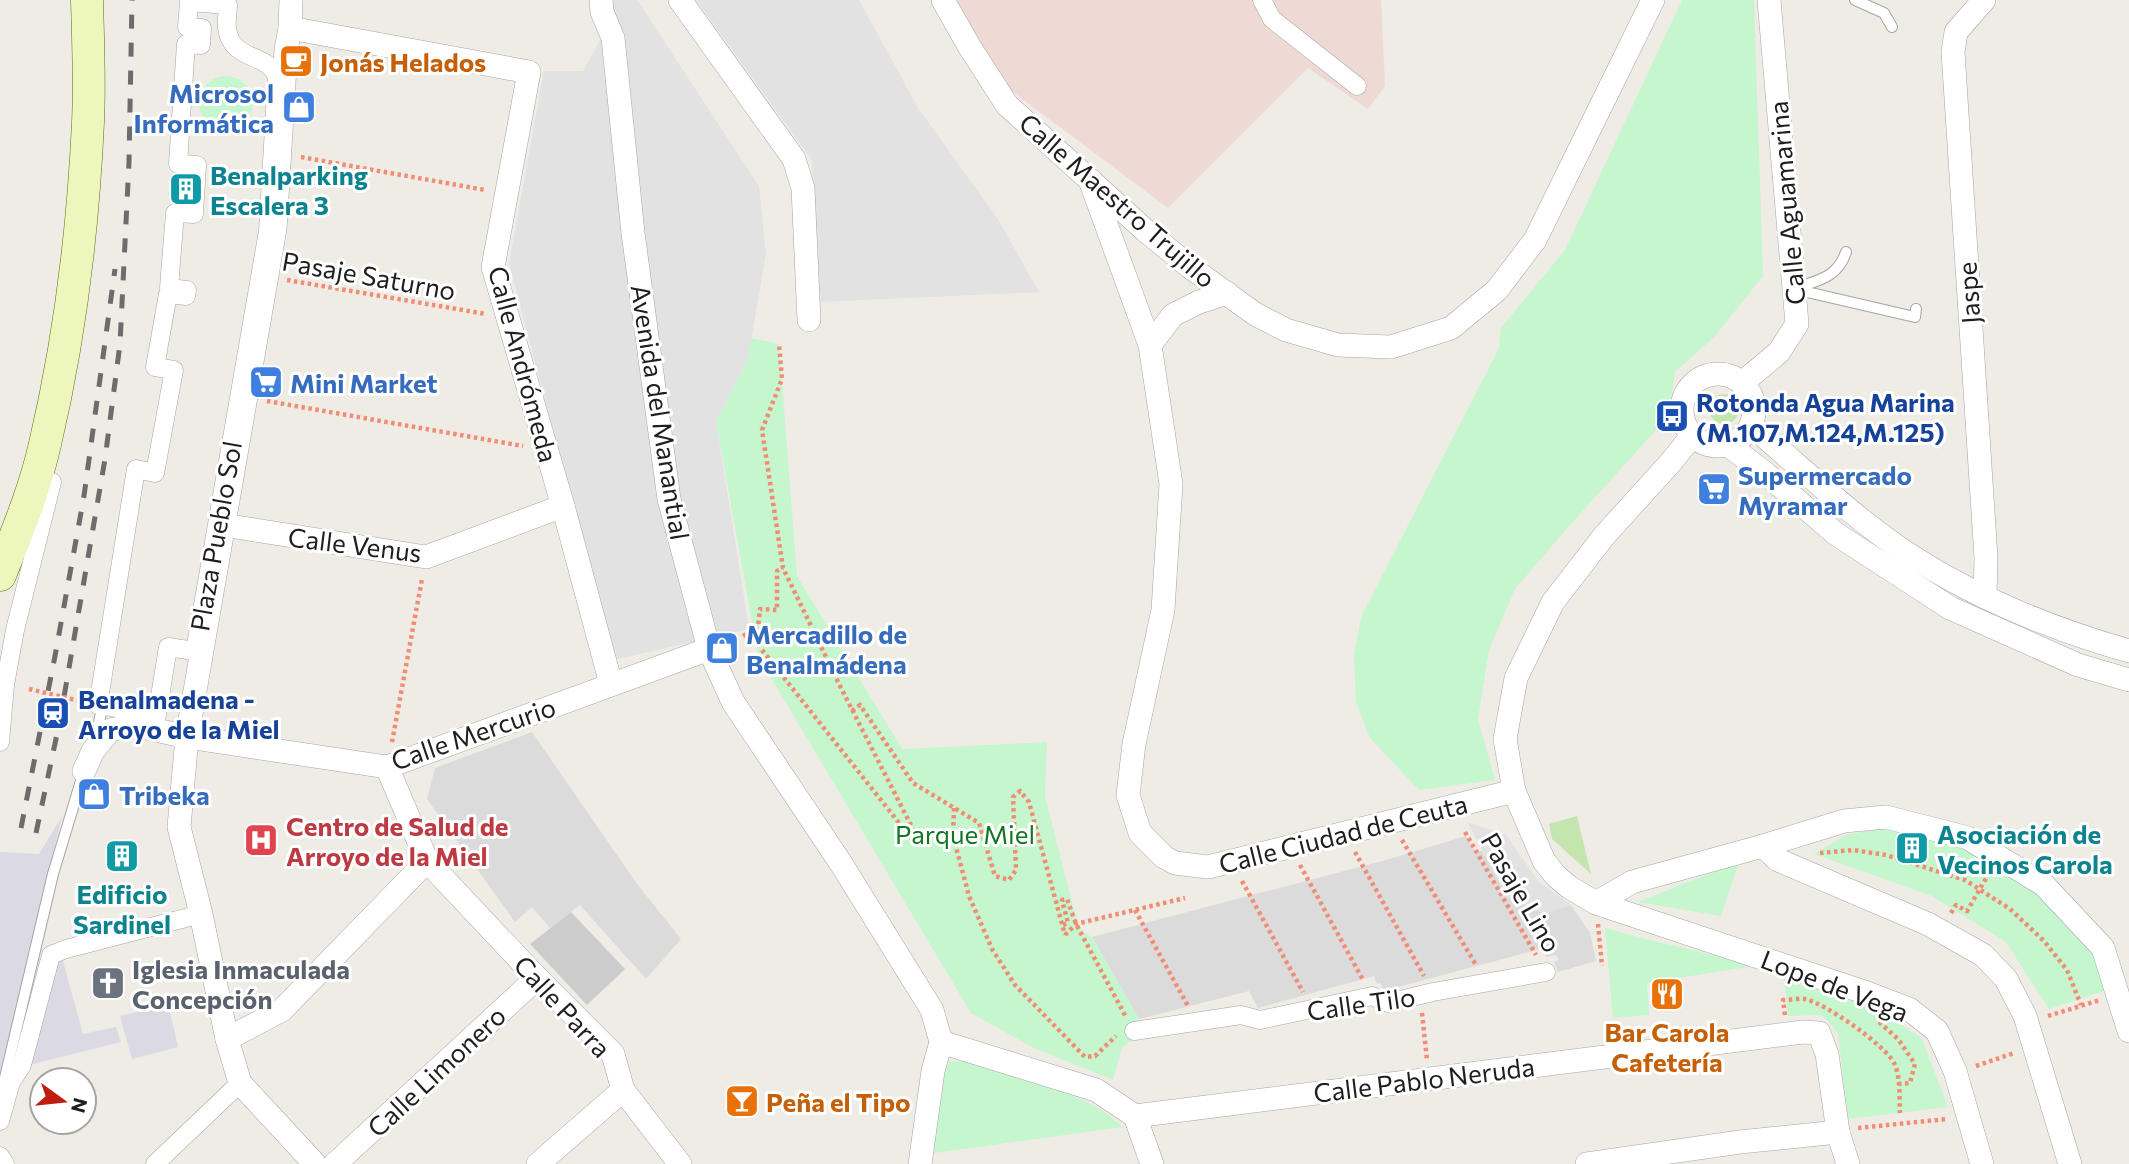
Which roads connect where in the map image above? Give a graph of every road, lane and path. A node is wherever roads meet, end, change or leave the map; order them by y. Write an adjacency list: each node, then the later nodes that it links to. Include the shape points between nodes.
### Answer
1 (87, 0): 38 (main road, via 88,120 75,281 45,446)
2 (291, 0): 12 (street)
3 (680, 0): 24 (street, via 794,159 803,188)
4 (943, 0): 16 (street, Calle Maestro Trujillo, via 1007,104)
5 (1262, 0): 14 (street, via 1272,19)
6 (1653, 0): 21 (street, Calle Maestro Trujillo, via 1535,240 1497,290 1451,328 1391,347 1338,345 1286,330)
7 (1769, 0): 20 (street, Calle Aguamarina)
8 (1855, 0): 11 (lane, via 1884,13)
9 (1984, 0): 39 (street, Jaspe, via 1956,32 1953,51)
10 (597, 4): 42 (street, Avenida del Manantial, via 613,38 633,233 669,499)
11 (1892, 27)
12 (290, 28): 15 (street); 17 (street, Calle Andrómeda, via 529,72)
13 (277, 77): 13 (street, Plaza Pueblo Sol, via 268,231 195,651 168,647 157,715 98,705 136,469 155,473 174,370 155,367 168,294 186,296 187,290 169,288 175,214 194,215 197,164 178,164 186,44 201,45 202,28 187,27 189,2 228,5 226,29 233,44 247,56 267,62)
14 (1357, 86)
15 (280, 153): 17 (path); 19 (street, via 275,229)
16 (1090, 180): 21 (street, Calle Maestro Trujillo, via 1172,253); 26 (street, Calle Ciudad de Ceuta)
17 (505, 194): 23 (street, Calle Andrómeda, via 493,267)
18 (1846, 253): 20 (lane, via 1833,274)
19 (266, 276): 23 (path, Pasaje Saturno); 28 (street)
20 (1794, 289): 22 (lane, via 1915,317); 27 (street, Calle Aguamarina, via 1797,324 1779,352)
21 (1227, 293): 26 (street, via 1173,315)
22 (1916, 309)
23 (508, 318): 32 (street, Calle Andrómeda)
24 (809, 320)
25 (779, 344): 37 (path, via 782,379 762,430)
26 (1150, 345): 63 (street, Calle Ciudad de Ceuta, via 1171,484 1163,610 1134,744 1128,795 1140,833 1164,857 1208,867)
27 (1742, 383): 29 (street, via 1754,407); 30 (street, via 1717,374 1692,385 1682,413)
28 (245, 397): 32 (path); 35 (street)
29 (1752, 426): 31 (street); 39 (street, via 1827,492 1905,551)
30 (1692, 436): 31 (street, via 1703,443); 54 (street, via 1553,602 1516,678 1505,739)
31 (1728, 445): 45 (street, via 1836,534 1950,608 2078,665)
32 (547, 450): 34 (street, Calle Andrómeda)
33 (52, 482): 51 (street, via 15,630)
34 (563, 506): 36 (street, Calle Venus); 46 (street, Calle Andrómeda)
35 (223, 525): 36 (street, Calle Venus); 50 (street)
36 (426, 557): 53 (path)
37 (783, 568): 41 (path, via 777,571 777,610 760,609 758,628); 49 (path)
38 (0, 575)
39 (1985, 597): 44 (street, via 2079,637)
40 (117, 632): 52 (lane)
41 (743, 636)
42 (709, 649): 46 (street, Calle Mercurio); 88 (street, Avenida del Manantial, via 733,702 932,1010)
43 (762, 650): 49 (path, via 911,838 916,837)
44 (2129, 651)
45 (2129, 680)
46 (611, 684): 53 (street, Calle Mercurio)
47 (29, 689): 48 (path, bridge)
48 (85, 702)
49 (852, 711): 55 (path, via 860,705 913,783)
50 (187, 737): 52 (street, Calle Mercurio, via 134,725 110,730); 53 (street, Calle Mercurio); 69 (street, via 179,827)
51 (0, 742)
52 (88, 761): 95 (lane, via 53,874)
53 (387, 767): 62 (street)
54 (1514, 791): 56 (street, Calle Ciudad de Ceuta); 66 (street, via 1544,861 1569,887)
55 (954, 808): 71 (path, via 979,824 995,876 1009,880 1016,870 1013,797 1020,791 1029,803); 85 (path, via 953,836 969,896 992,949 1015,985 1085,1057 1095,1056 1119,1032)
56 (1390, 822): 58 (street, Calle Ciudad de Ceuta); 75 (path)
57 (1465, 832): 73 (path, Pasaje Lino)
58 (1344, 833): 59 (street, Calle Ciudad de Ceuta); 76 (path)
59 (1291, 846): 63 (street, Calle Ciudad de Ceuta); 77 (path)
60 (1763, 846): 66 (street, via 1632,882); 86 (street, via 1844,821 1886,817 1968,838 2044,885 2103,948); 115 (street, via 1777,860 1928,924 1983,955 2006,979 2025,1016)
61 (1814, 854): 64 (path, via 1853,850 1885,855 1955,876)
62 (427, 862): 74 (street, Calle Parra); 87 (street, via 282,1010)
63 (1230, 862): 80 (path)
64 (1978, 889): 68 (path, via 1966,911 1956,905); 79 (path, via 2010,908 2044,941 2067,970)
65 (1185, 898): 67 (path)
66 (1596, 902): 72 (path); 114 (street, Lope de Vega, via 1909,1009 1937,1031 1955,1071)
67 (1135, 910): 70 (path); 84 (path)
68 (1951, 913)
69 (201, 914): 87 (street); 99 (street, via 51,955 22,1065 11,1082)
70 (1076, 924): 71 (path, via 1065,935); 71 (path, via 1068,899 1062,900 1068,923); 85 (path)
71 (1063, 925)
72 (1602, 966)
73 (1546, 972): 75 (street, Calle Tilo)
74 (537, 978): 94 (street, Calle Parra, via 613,1054); 107 (street, Calle Limonero)
75 (1487, 983): 76 (street, Calle Tilo)
76 (1427, 994): 77 (street, Calle Tilo, via 1388,1003); 91 (path)
77 (1372, 996): 80 (street, Calle Tilo)
78 (2110, 996): 79 (path)
79 (2081, 1005): 81 (path)
80 (1312, 1009): 84 (street, Calle Tilo, via 1260,1020 1241,1015)
81 (2043, 1017)
82 (1785, 1020): 93 (path, via 1783,1000 1805,999 1827,1008 1894,1062)
83 (1877, 1020): 93 (path, via 1915,1063 1910,1083)
84 (1197, 1022): 85 (street, Calle Tilo)
85 (1134, 1031)
86 (2129, 1031)
87 (227, 1039): 92 (street)
88 (942, 1042): 97 (street, via 1096,1090); 110 (street, via 933,1072)
89 (2016, 1053): 90 (path)
90 (1964, 1070)
91 (1429, 1078): 97 (street, Calle Pablo Neruda); 100 (street, Calle Pablo Neruda, via 1819,1033)
92 (240, 1083): 105 (street); 106 (street)
93 (1899, 1084): 96 (path)
94 (623, 1090): 108 (street); 109 (street, Calle Parra)
95 (0, 1099)
96 (1900, 1113)
97 (1135, 1116): 111 (street)
98 (1955, 1119): 100 (path)
99 (0, 1121)
100 (1844, 1130): 101 (street); 113 (street)
101 (1744, 1153): 103 (street)
102 (0, 1157): 104 (street)
103 (1649, 1159): 112 (street)
104 (5, 1164)
105 (155, 1164)
106 (315, 1164)
107 (335, 1164)
108 (538, 1164)
109 (680, 1164)
110 (920, 1164)
111 (1152, 1164)
112 (1587, 1164)
113 (1848, 1164)
114 (1982, 1164)
115 (2070, 1164)

